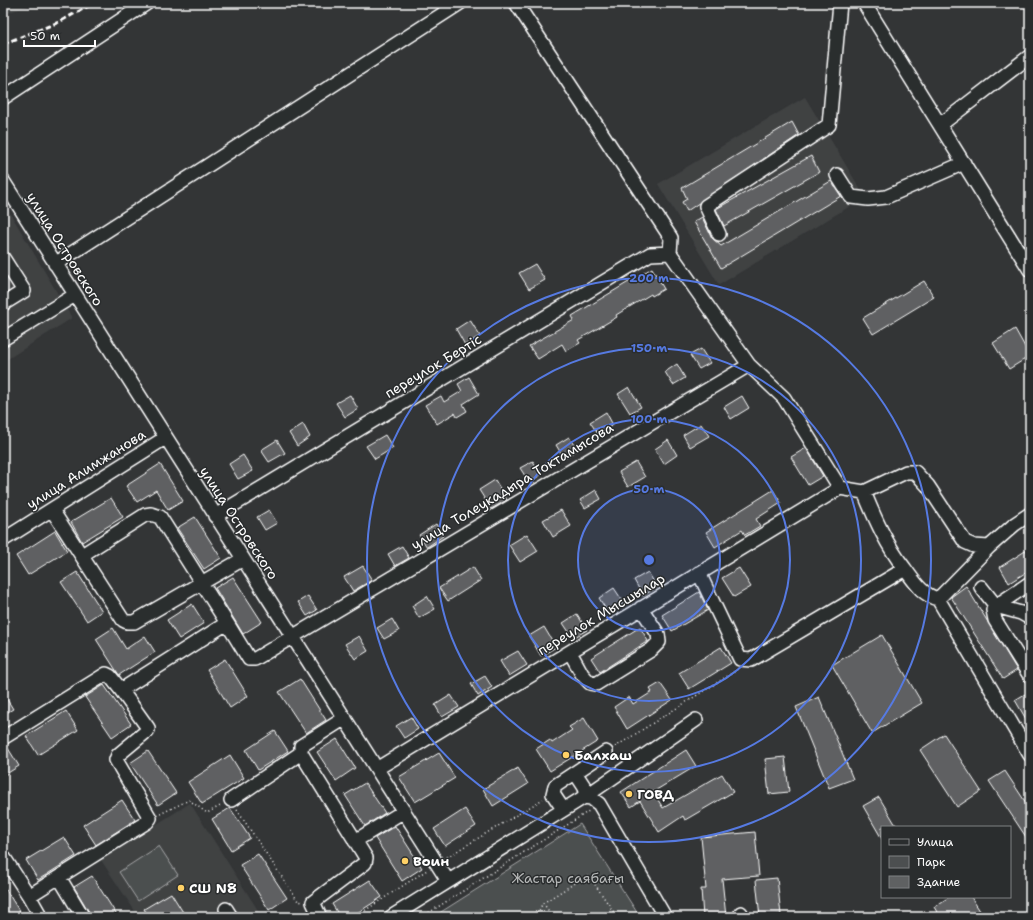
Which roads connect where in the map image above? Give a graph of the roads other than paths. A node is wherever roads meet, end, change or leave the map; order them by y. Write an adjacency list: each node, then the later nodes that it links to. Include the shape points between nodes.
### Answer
1 (147, 3): 7 (street)
2 (460, 3): 15 (street)
3 (516, 3): 13 (street, via 671,238)
4 (840, 3): 12 (street, via 829,125 706,206)
5 (864, 3): 8 (street)
6 (1030, 56): 8 (street)
7 (3, 98)
8 (940, 125): 9 (street)
9 (964, 163): 10 (street, via 886,197 868,200 851,197); 16 (street)
10 (837, 175)
11 (3, 181): 15 (street, улица Островского)
12 (719, 234)
13 (670, 253): 20 (street); 26 (street, переулок Бертіс, via 650,254)
14 (4, 262): 18 (street, via 24,291)
15 (55, 264): 17 (street, улица Островского)
16 (1030, 270)
17 (75, 294): 19 (street); 21 (street, улица Островского)
18 (3, 304)
19 (3, 339)
20 (749, 365): 22 (street, via 784,398); 41 (street, улица Толеукадыра Токтамысова)
21 (165, 438): 24 (street, улица Алимжанова); 26 (street, улица Островского)
22 (840, 488): 23 (street); 32 (street, переулок Мысшылар)
23 (864, 492): 28 (street, via 906,472 915,472 928,486 965,542 974,546); 31 (street, via 876,522)
24 (52, 510): 27 (street, улица Алимжанова); 29 (street)
25 (1030, 514): 28 (street, via 1014,524)
26 (215, 516): 30 (street, улица Островского)
27 (3, 540)
28 (989, 547): 36 (street)
29 (82, 555): 33 (street, via 123,620 127,622 134,622); 33 (street, via 145,515 156,515 160,517)
30 (243, 559): 33 (street); 41 (street, улица Островского)
31 (905, 569): 32 (street, via 751,660 740,659); 36 (street, via 922,591)
32 (699, 573): 38 (street, переулок Мысшылар)
33 (202, 583): 40 (street)
34 (1030, 583): 37 (street)
35 (981, 587): 37 (street)
36 (938, 599): 50 (street)
37 (996, 606): 39 (street); 43 (street, via 993,610 995,620)
38 (641, 608): 42 (street, переулок Мысшылар); 42 (street, via 658,634 659,642 651,650 596,684 590,683 582,674)
39 (1030, 618)
40 (227, 623): 41 (street, улица Толеукадыра Токтамысова, via 250,660); 44 (street)
41 (292, 635): 45 (street, улица Островского)
42 (570, 652): 51 (street, переулок Мысшылар)
43 (1030, 676)
44 (121, 690): 47 (street, via 106,674); 59 (street, via 148,730 118,755 116,760 150,818)
45 (345, 718): 49 (street, via 301,746); 51 (street, улица Островского)
46 (696, 720): 53 (street)
47 (3, 738)
48 (606, 752): 52 (street)
49 (301, 753): 54 (street); 57 (street)
50 (1030, 755)
51 (378, 768): 56 (street, улица Островского)
52 (576, 774): 53 (street); 55 (street, via 555,786 553,790)
53 (586, 795): 55 (street); 66 (street, via 599,804)
54 (230, 800)
55 (563, 809): 60 (street)
56 (404, 811): 57 (street); 60 (street, улица Островского)
57 (355, 841): 64 (street, via 366,858 365,864 313,902)
58 (3, 856): 61 (street)
59 (59, 877): 61 (street); 63 (street)
60 (448, 881): 65 (street)
61 (29, 896): 62 (street)
62 (41, 917)
63 (83, 917)
64 (320, 917)
65 (391, 917)
66 (664, 917)

